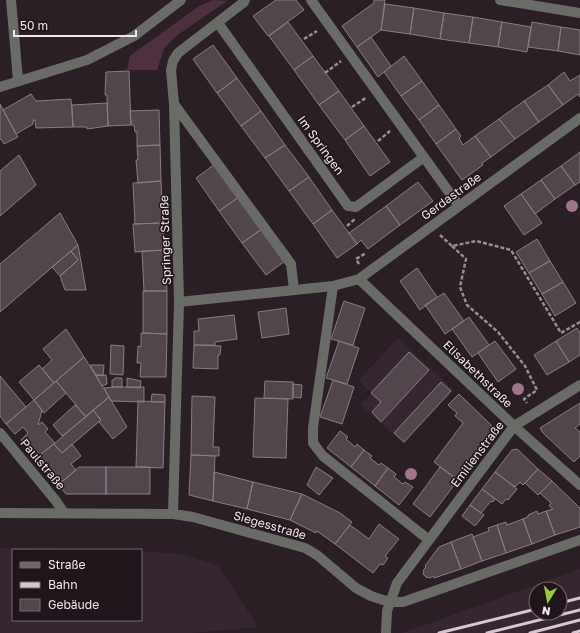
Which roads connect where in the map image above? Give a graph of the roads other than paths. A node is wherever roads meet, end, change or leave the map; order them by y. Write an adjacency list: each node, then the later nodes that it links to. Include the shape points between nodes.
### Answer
1 (11, 0): 8 (street)
2 (245, 0): 7 (street, Springer Straße)
3 (311, 0): 12 (street)
4 (500, 0): 6 (street)
5 (178, 2): 8 (street, via 134,36 86,60)
6 (580, 13)
7 (218, 24): 10 (street, Springer Straße, via 178,53 172,61); 12 (street, Im Springen, via 348,206 356,207)
8 (18, 80): 9 (street)
9 (0, 87)
10 (174, 104): 16 (street, via 291,264); 17 (street, Springer Straße)
11 (580, 118): 13 (street, Gerdastraße)
12 (424, 157): 13 (street)
13 (460, 206): 14 (street, Gerdastraße)
14 (359, 279): 15 (street, Gerdastraße); 19 (street, Elisabethstraße)
15 (333, 286): 16 (street, Gerdastraße); 25 (street, via 313,443 322,456)
16 (294, 290): 17 (street, Gerdastraße)
17 (180, 302): 24 (street, Springer Straße)
18 (580, 385): 19 (street, Emilienstraße)
19 (514, 426): 21 (street, Elisabethstraße); 25 (street, Emilienstraße)
20 (0, 433): 23 (street, Paulstraße)
21 (580, 485)
22 (0, 513): 23 (street, Siegesstraße)
23 (64, 513): 24 (street, Siegesstraße)
24 (173, 514): 27 (street, Siegesstraße, via 193,517 305,548 356,588)
25 (429, 540): 27 (street, Emilienstraße, via 397,583)
26 (580, 540): 27 (street, Siegesstraße, via 403,602)
27 (389, 602): 28 (street, Emilienstraße)
28 (386, 628)

